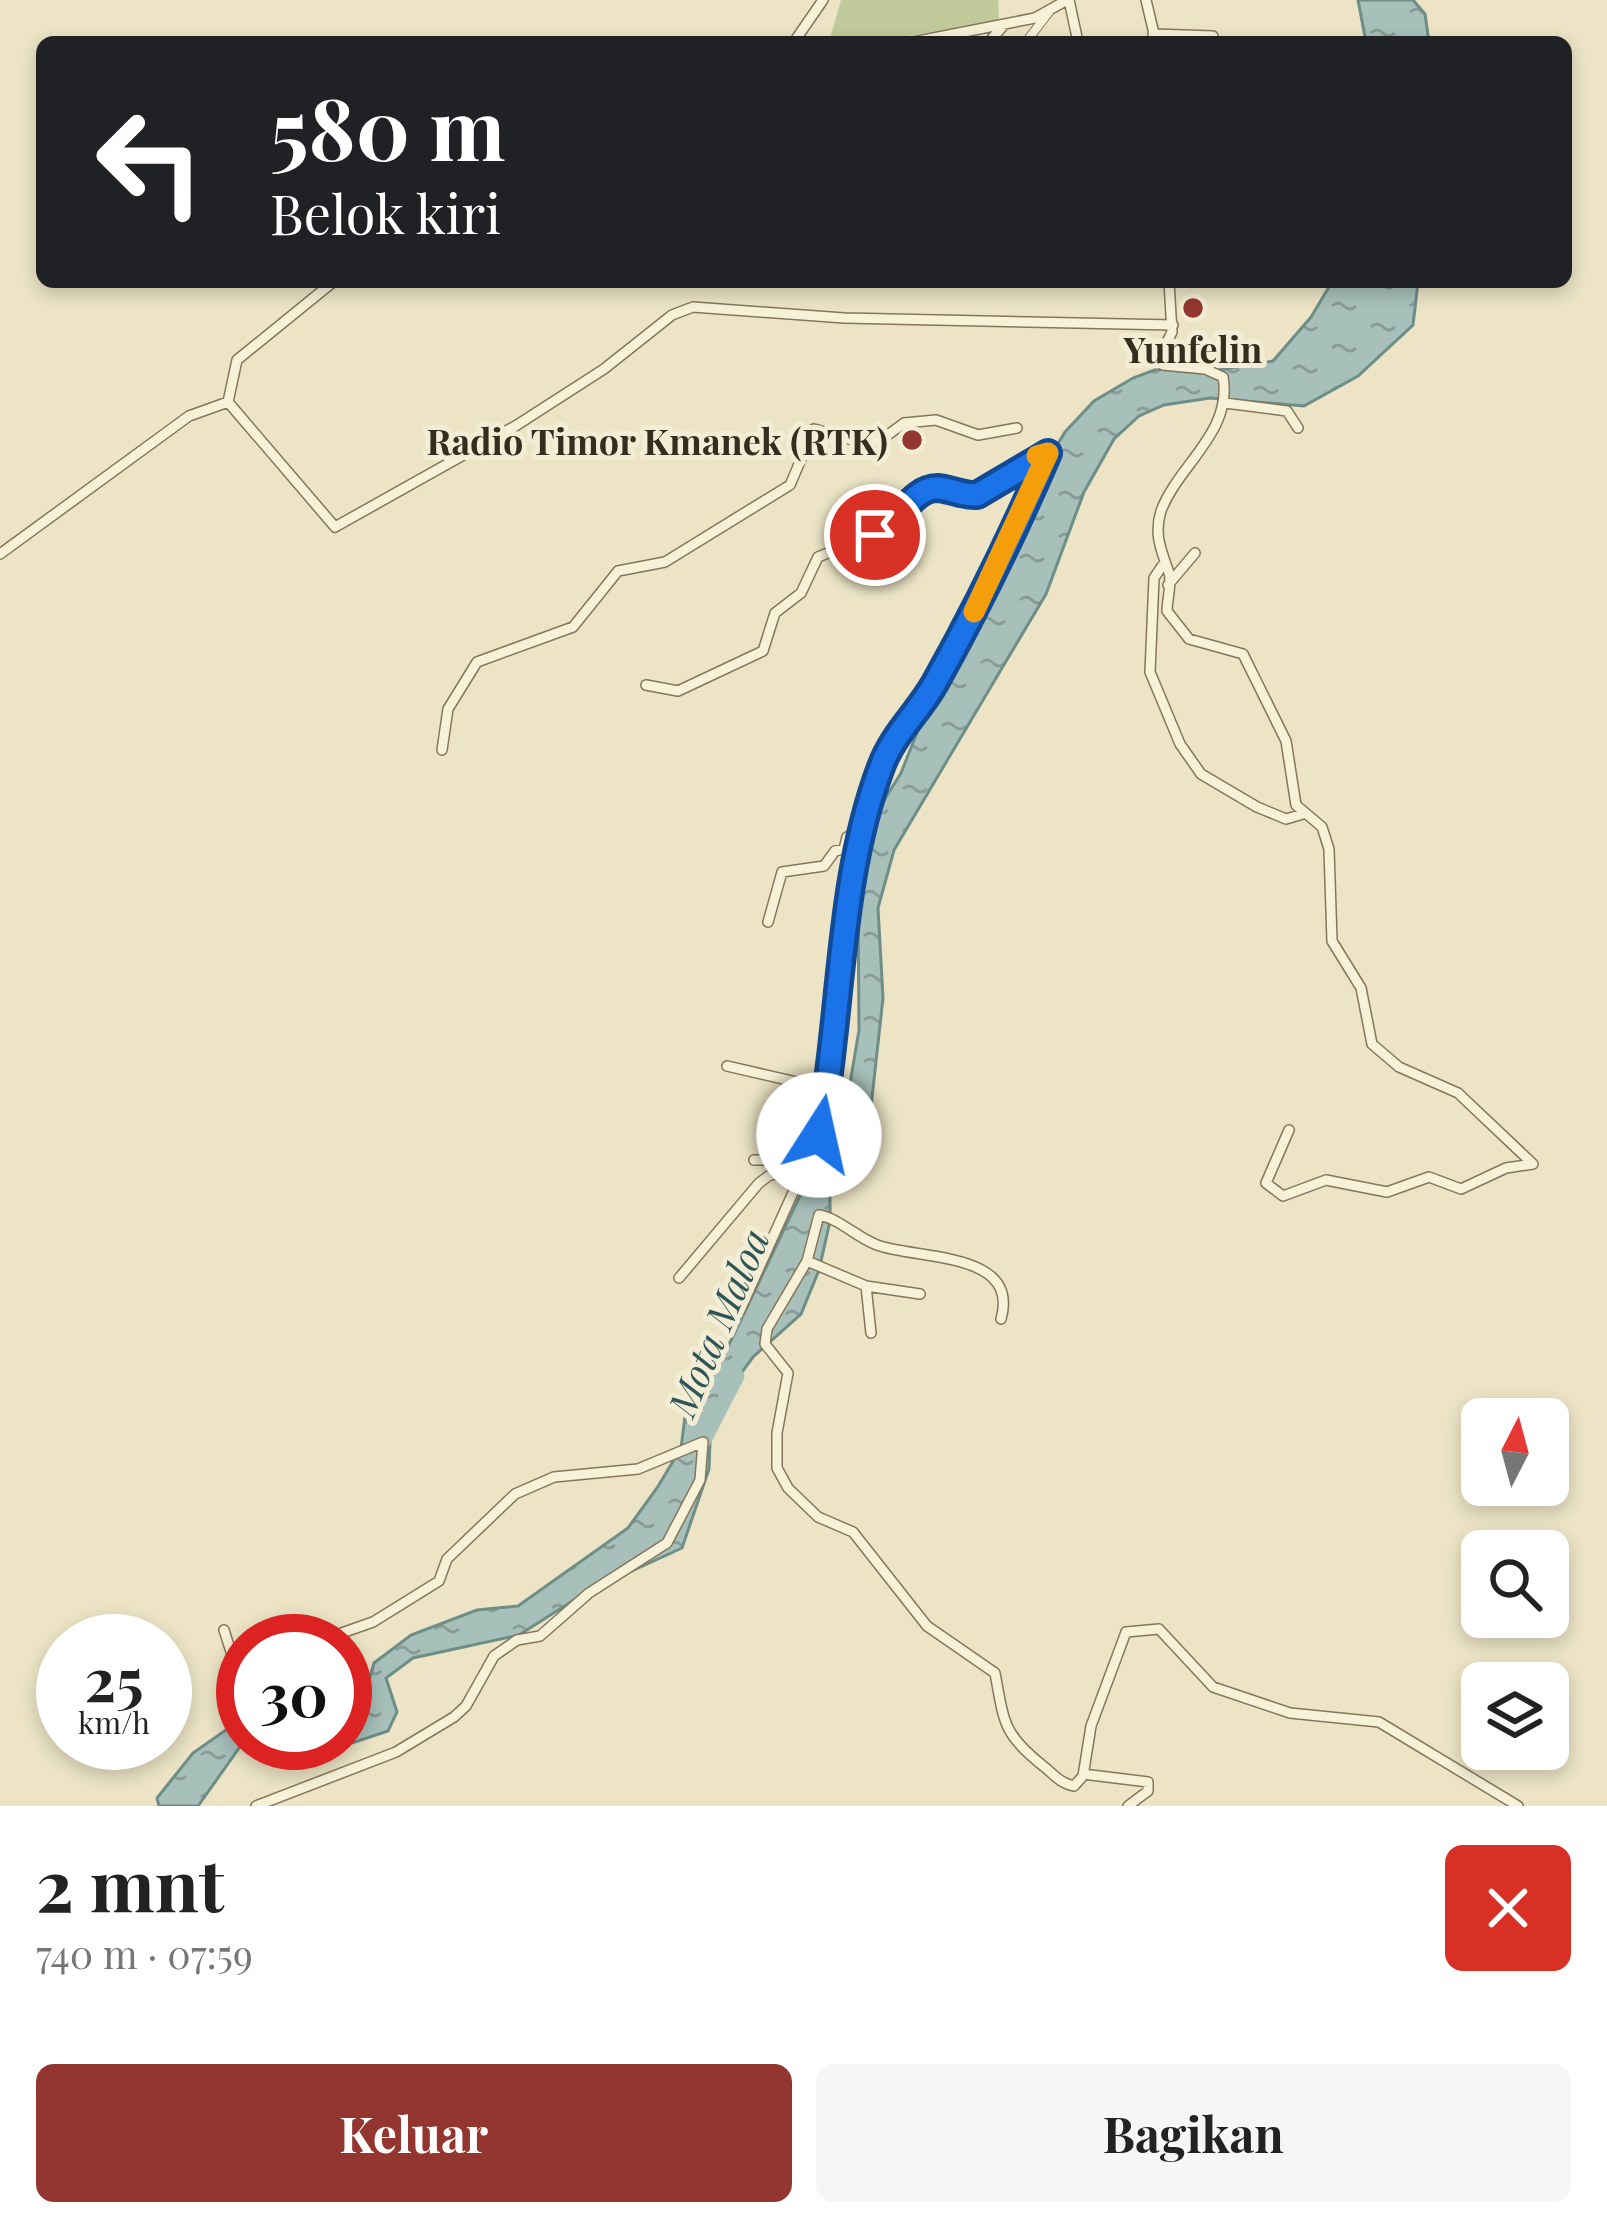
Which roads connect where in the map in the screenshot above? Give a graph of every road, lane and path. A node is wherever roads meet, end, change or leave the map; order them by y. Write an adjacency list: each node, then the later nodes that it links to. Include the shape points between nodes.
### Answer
1 (823, 0): 6 (street)
2 (1068, 0): 4 (street); 10 (street)
3 (1146, 0): 11 (street)
4 (1050, 11): 5 (street); 9 (street)
5 (1008, 23): 7 (street); 8 (street)
6 (798, 36)
7 (943, 36)
8 (995, 36)
9 (1031, 36)
10 (1077, 36)
11 (1155, 36)
12 (326, 288): 15 (street, via 236,360)
13 (1170, 288): 14 (street)
14 (1173, 325): 15 (street, via 693,307 517,425 335,527); 16 (street, via 1163,365 1215,371)
15 (228, 401): 20 (street, via 189,416)
16 (1225, 404): 18 (street, via 1287,411); 21 (street, via 1161,511)
17 (1017, 428): 24 (street, via 978,435 936,420 904,422 862,443 814,429 790,485 665,562 618,571 573,628 477,662 448,709)
18 (1298, 428)
19 (1195, 553): 22 (street)
20 (0, 554)
21 (1162, 566): 22 (street); 25 (street, via 1154,578 1150,672 1180,744 1201,774 1238,796 1286,819)
22 (1168, 585): 25 (street, via 1174,626 1189,639 1243,654 1249,664 1286,741 1293,798)
23 (646, 685): 26 (street, via 678,691 764,651 776,613 801,593 818,556 887,529 922,491 977,495 1046,451 954,649 894,737)
24 (442, 750)
25 (1303, 814): 30 (street, via 1322,827 1329,849 1332,941 1361,988 1372,1043 1399,1067 1458,1094 1533,1164 1461,1189 1429,1177 1387,1192 1326,1180 1283,1196 1266,1183)
26 (863, 829): 27 (street, via 824,866 782,872); 29 (street)
27 (768, 922)
28 (728, 1066): 29 (street)
29 (827, 1089): 32 (street)
30 (1289, 1130)
31 (754, 1160): 32 (street)
32 (810, 1160): 33 (street)
33 (804, 1171): 35 (street, via 759,1183); 38 (street)
34 (806, 1261): 36 (street); 39 (street, via 824,1215 879,1246 967,1263 998,1280 1006,1295); 44 (street, via 767,1329 765,1344 788,1373 777,1468 802,1504 853,1532 927,1626 995,1673 1015,1746 1062,1783 1074,1786)
35 (680, 1278)
36 (866, 1286): 37 (street); 40 (street)
37 (920, 1294)
38 (740, 1310)
39 (1001, 1319)
40 (871, 1333)
41 (372, 1622): 42 (street, via 439,1581 447,1559 514,1494 554,1477 638,1469 703,1442 700,1480 667,1543 540,1636 494,1656 454,1717)
42 (372, 1761)
43 (349, 1770): 45 (street)
44 (1083, 1774): 46 (street, via 1148,1782); 47 (street, via 1091,1726 1126,1632 1159,1629 1213,1687 1290,1713 1379,1722)
45 (256, 1806)
46 (1128, 1806)
47 (1518, 1806)

